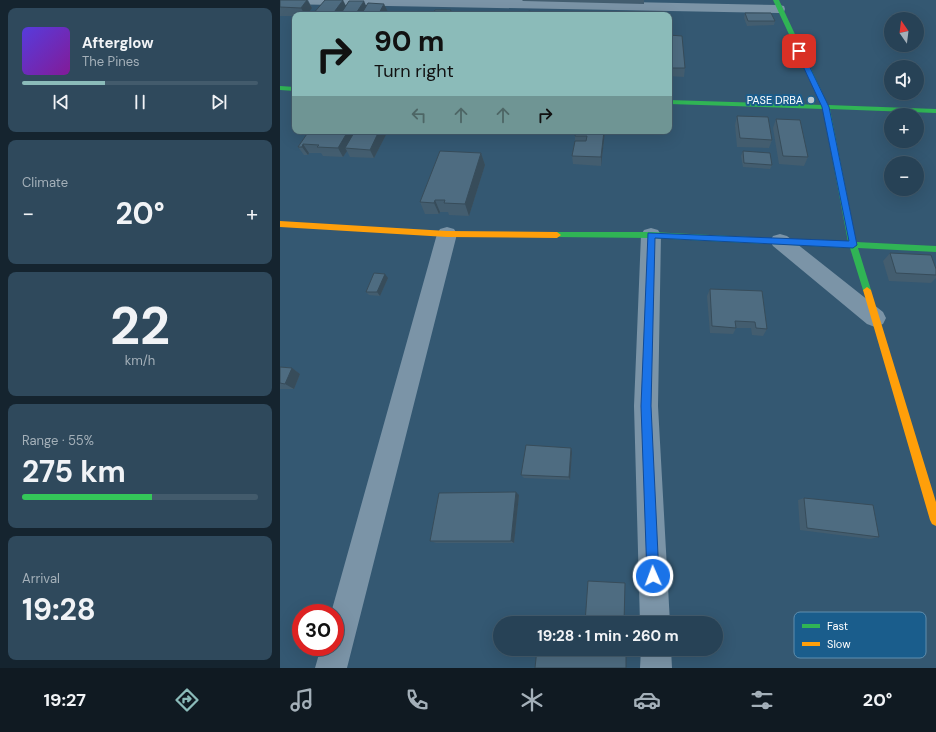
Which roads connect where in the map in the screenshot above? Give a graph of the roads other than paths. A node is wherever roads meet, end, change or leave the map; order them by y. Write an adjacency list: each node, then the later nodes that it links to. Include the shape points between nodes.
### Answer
1 (280, 0): 2 (street)
2 (397, 0): 3 (street)
3 (518, 2): 4 (street)
4 (649, 3): 5 (street)
5 (778, 5): 9 (street)
6 (280, 88): 7 (street)
7 (292, 89)
8 (672, 102): 9 (street)
9 (826, 107): 10 (street); 15 (street)
10 (936, 111)
11 (280, 224): 12 (street)
12 (447, 234): 13 (street); 21 (street)
13 (651, 235): 14 (street); 19 (street, via 646,406)
14 (780, 241): 15 (street); 17 (street)
15 (853, 245): 16 (street); 17 (street)
16 (936, 248)
17 (875, 318): 18 (street)
18 (936, 520)
19 (655, 616)
20 (656, 656): 22 (street)
21 (331, 668)
22 (656, 668)

